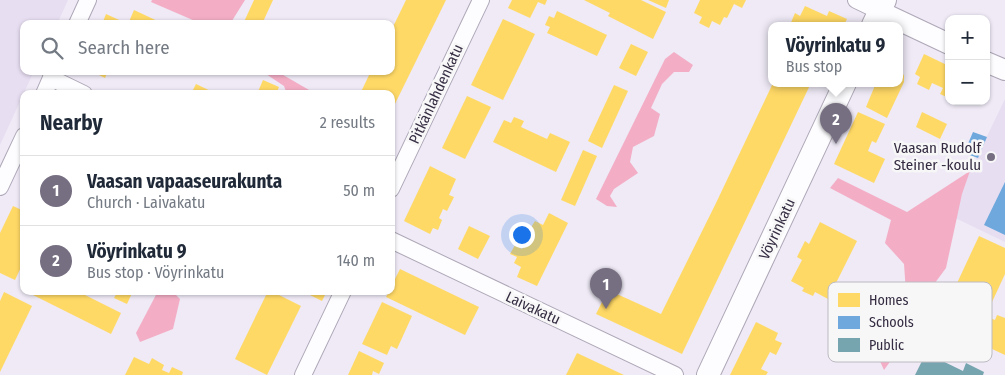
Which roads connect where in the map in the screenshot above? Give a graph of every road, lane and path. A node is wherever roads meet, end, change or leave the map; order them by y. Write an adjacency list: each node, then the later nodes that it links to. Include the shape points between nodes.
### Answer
1 (88, 0): 5 (street)
2 (481, 0): 16 (street, Pitkänlahdenkatu)
3 (856, 0): 4 (street)
4 (879, 12): 6 (street)
5 (79, 20)
6 (901, 22)
7 (903, 23): 8 (street)
8 (945, 42)
9 (990, 64): 10 (street)
10 (1005, 70)
11 (53, 75): 13 (street); 14 (street)
12 (843, 87): 22 (main road, Vöyrinkatu)
13 (46, 90)
14 (77, 90)
15 (20, 144): 17 (street)
16 (395, 181)
17 (0, 187)
18 (395, 242): 21 (street, Laivakatu)
19 (341, 295): 20 (street)
20 (304, 375)
21 (675, 375)
22 (708, 375)

